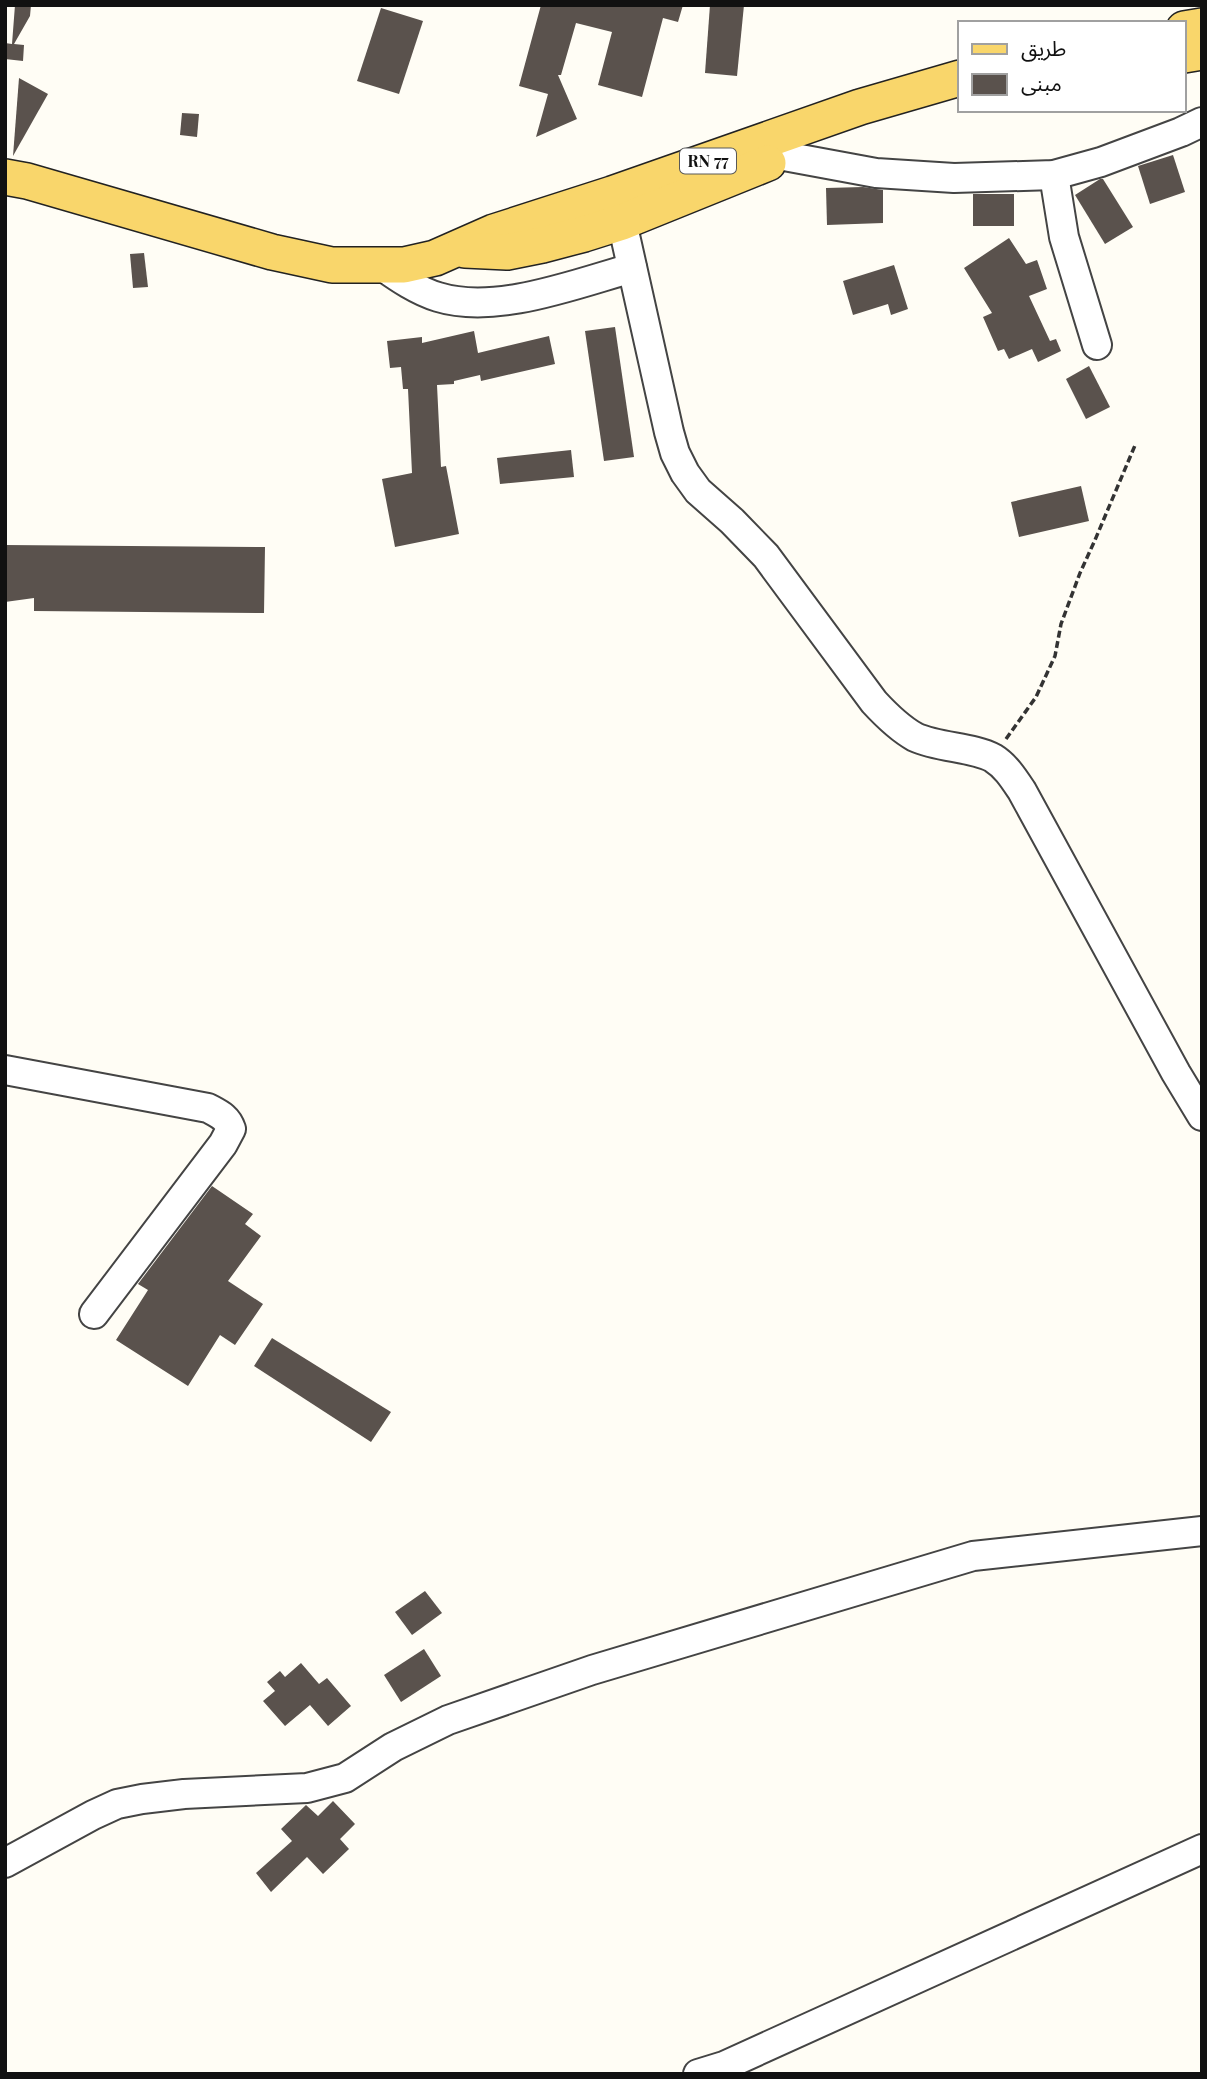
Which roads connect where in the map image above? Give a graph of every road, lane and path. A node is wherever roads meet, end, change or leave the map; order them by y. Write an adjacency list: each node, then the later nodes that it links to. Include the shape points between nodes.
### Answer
1 (958, 79): 8 (main road, RN 77, via 847,111 494,232)
2 (958, 104): 4 (main road)
3 (1202, 122): 5 (street, via 1101,162)
4 (785, 156): 5 (street, via 876,173 954,178); 7 (main road)
5 (1054, 175): 11 (street, via 1064,237)
6 (5, 177): 9 (main road, RN 77, via 272,252 332,265)
7 (622, 222): 8 (main road, via 508,253); 10 (street)
8 (458, 249): 9 (main road, RN 77, via 420,262)
9 (382, 266): 10 (street, via 438,298 468,303 538,295)
10 (632, 268): 13 (street, via 675,453 698,491 765,556 892,722 939,746)
11 (1097, 345)
12 (1136, 443): 13 (path, via 1080,573 1055,656 1036,697)
13 (992, 758): 15 (street, via 1022,791)
14 (5, 1070): 16 (street, via 208,1108 229,1122 231,1129 223,1144)
15 (1202, 1116)
16 (94, 1314)
17 (1202, 1531): 19 (street, via 973,1556 592,1670 448,1720 345,1778 307,1788 184,1794 117,1804)
18 (1202, 1849): 20 (street)
19 (5, 1863)
20 (698, 2074)

